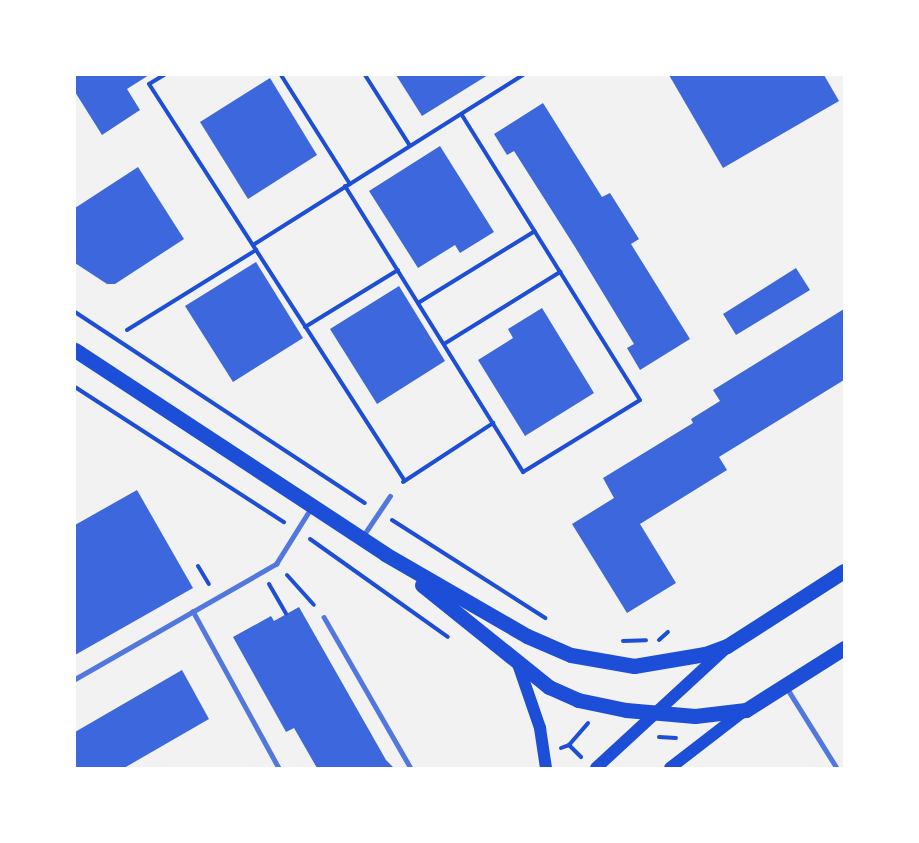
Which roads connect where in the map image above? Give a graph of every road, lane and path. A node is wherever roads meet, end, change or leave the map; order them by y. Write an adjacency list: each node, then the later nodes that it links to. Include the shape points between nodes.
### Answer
1 (164, 75): 9 (path, via 149,84)
2 (281, 75): 7 (path)
3 (365, 75): 6 (path)
4 (523, 75): 5 (path)
5 (461, 114): 6 (path); 8 (path)
6 (410, 146): 7 (path)
7 (348, 185): 9 (path); 11 (path)
8 (535, 231): 12 (path); 13 (path)
9 (252, 245): 10 (path)
10 (256, 250): 15 (path); 16 (path)
11 (398, 270): 13 (path); 15 (path)
12 (560, 272): 17 (path); 19 (path, via 640,400 524,472)
13 (418, 303): 17 (path)
14 (75, 312): 23 (path)
15 (305, 327): 20 (path)
16 (127, 330)
17 (444, 344): 19 (path)
18 (75, 350): 22 (main road)
19 (493, 423): 20 (path)
20 (404, 480): 21 (path)
21 (390, 496): 23 (lane)
22 (313, 506): 24 (main road); 26 (lane)
23 (379, 512): 24 (lane); 34 (path)
24 (362, 538): 25 (main road)
25 (385, 554): 39 (main road, via 527,636 595,662 634,666 670,662); 41 (main road)
26 (276, 564): 29 (lane); 33 (path)
27 (198, 566): 30 (path)
28 (844, 571): 39 (main road)
29 (262, 573): 30 (lane); 32 (path)
30 (216, 598): 31 (lane)
31 (193, 611): 42 (lane); 48 (lane)
32 (286, 614)
33 (324, 617): 49 (lane)
34 (555, 623)
35 (668, 632): 38 (path)
36 (672, 639): 38 (path)
37 (612, 640): 38 (path)
38 (660, 640)
39 (728, 646): 45 (main road)
40 (844, 648): 43 (main road)
41 (518, 664): 45 (main road, via 549,687 578,700); 50 (main road, via 540,728)
42 (75, 678)
43 (785, 686): 44 (main road); 52 (lane)
44 (746, 710): 45 (main road, via 695,716); 51 (main road)
45 (654, 714): 47 (main road)
46 (584, 727): 47 (path, via 569,745)
47 (591, 765)
48 (279, 768)
49 (411, 768)
50 (546, 768)
51 (670, 768)
52 (837, 768)

